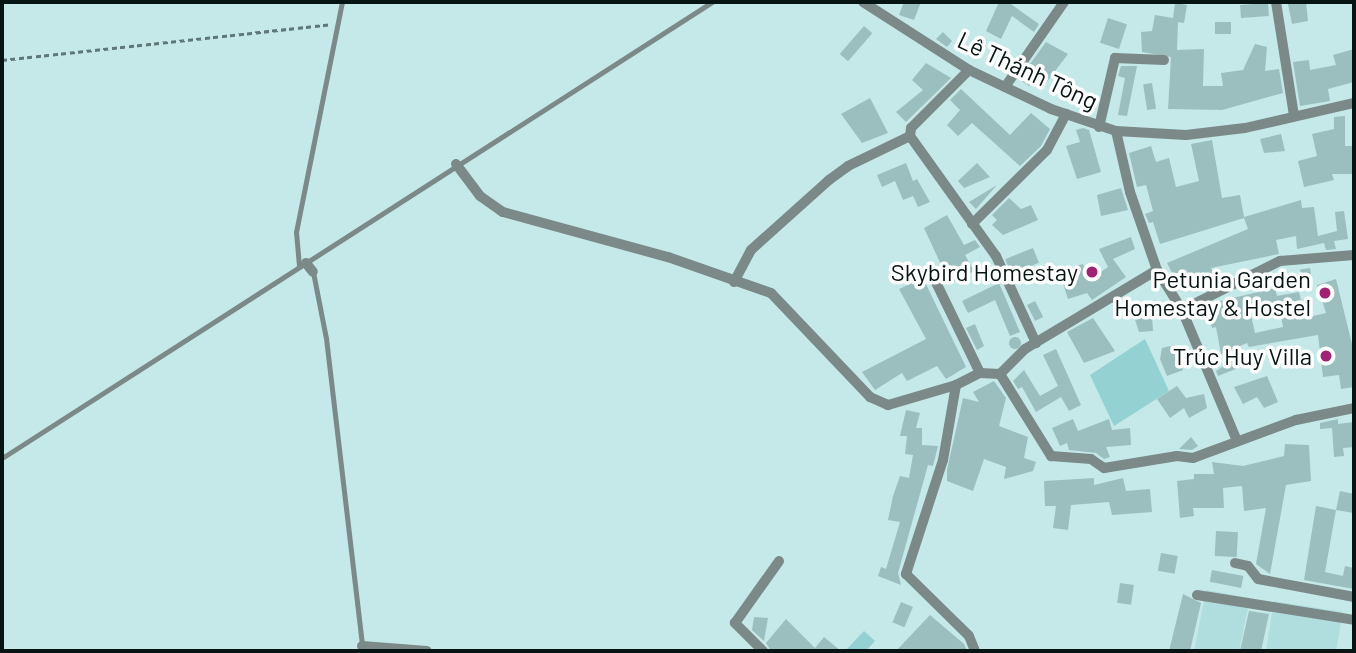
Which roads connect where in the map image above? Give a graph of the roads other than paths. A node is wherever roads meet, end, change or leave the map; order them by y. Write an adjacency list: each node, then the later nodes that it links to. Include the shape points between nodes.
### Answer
1 (342, 2): 18 (lane, via 296,232)
2 (712, 2): 15 (lane)
3 (863, 2): 7 (street, Lê Thánh Tông)
4 (1065, 2): 8 (street)
5 (1276, 2): 11 (street)
6 (1164, 60): 12 (street, via 1115,58)
7 (969, 70): 8 (street, Lê Thánh Tông); 14 (street, via 911,128)
8 (1005, 87): 10 (street, Lê Thánh Tông)
9 (1354, 103): 11 (street, Lê Thánh Tông)
10 (1066, 114): 12 (street, Lê Thánh Tông); 16 (street, via 1047,150)
11 (1294, 116): 13 (street, Lê Thánh Tông, via 1186,135)
12 (1098, 127): 13 (street, Lê Thánh Tông)
13 (1116, 131): 20 (street, via 1130,192)
14 (910, 136): 16 (street); 22 (street, via 829,180 751,250)
15 (456, 164): 18 (lane); 22 (street, via 480,196 503,212 668,257)
16 (972, 224): 24 (street, via 1006,275)
17 (1354, 254): 23 (street, via 1280,261)
18 (302, 264): 21 (street); 30 (lane)
19 (930, 270): 25 (street)
20 (1157, 270): 23 (street); 24 (street)
21 (313, 272): 36 (lane, via 326,338)
22 (734, 282): 27 (street, via 771,293 879,403 888,405)
23 (1182, 310): 29 (street)
24 (1036, 343): 26 (street)
25 (980, 373): 26 (street); 27 (street)
26 (1000, 373): 29 (street, via 1056,460 1091,459 1107,468 1177,456 1193,458)
27 (956, 385): 39 (street, via 943,460 906,574 969,636)
28 (1354, 408): 29 (street)
29 (1237, 441)
30 (2, 458)
31 (779, 561): 38 (street, via 735,623)
32 (1235, 563): 34 (street, via 1248,566 1258,579)
33 (1197, 596): 35 (street)
34 (1354, 597)
35 (1354, 620)
36 (362, 646): 37 (street)
37 (427, 651)
38 (762, 651)
39 (975, 651)

